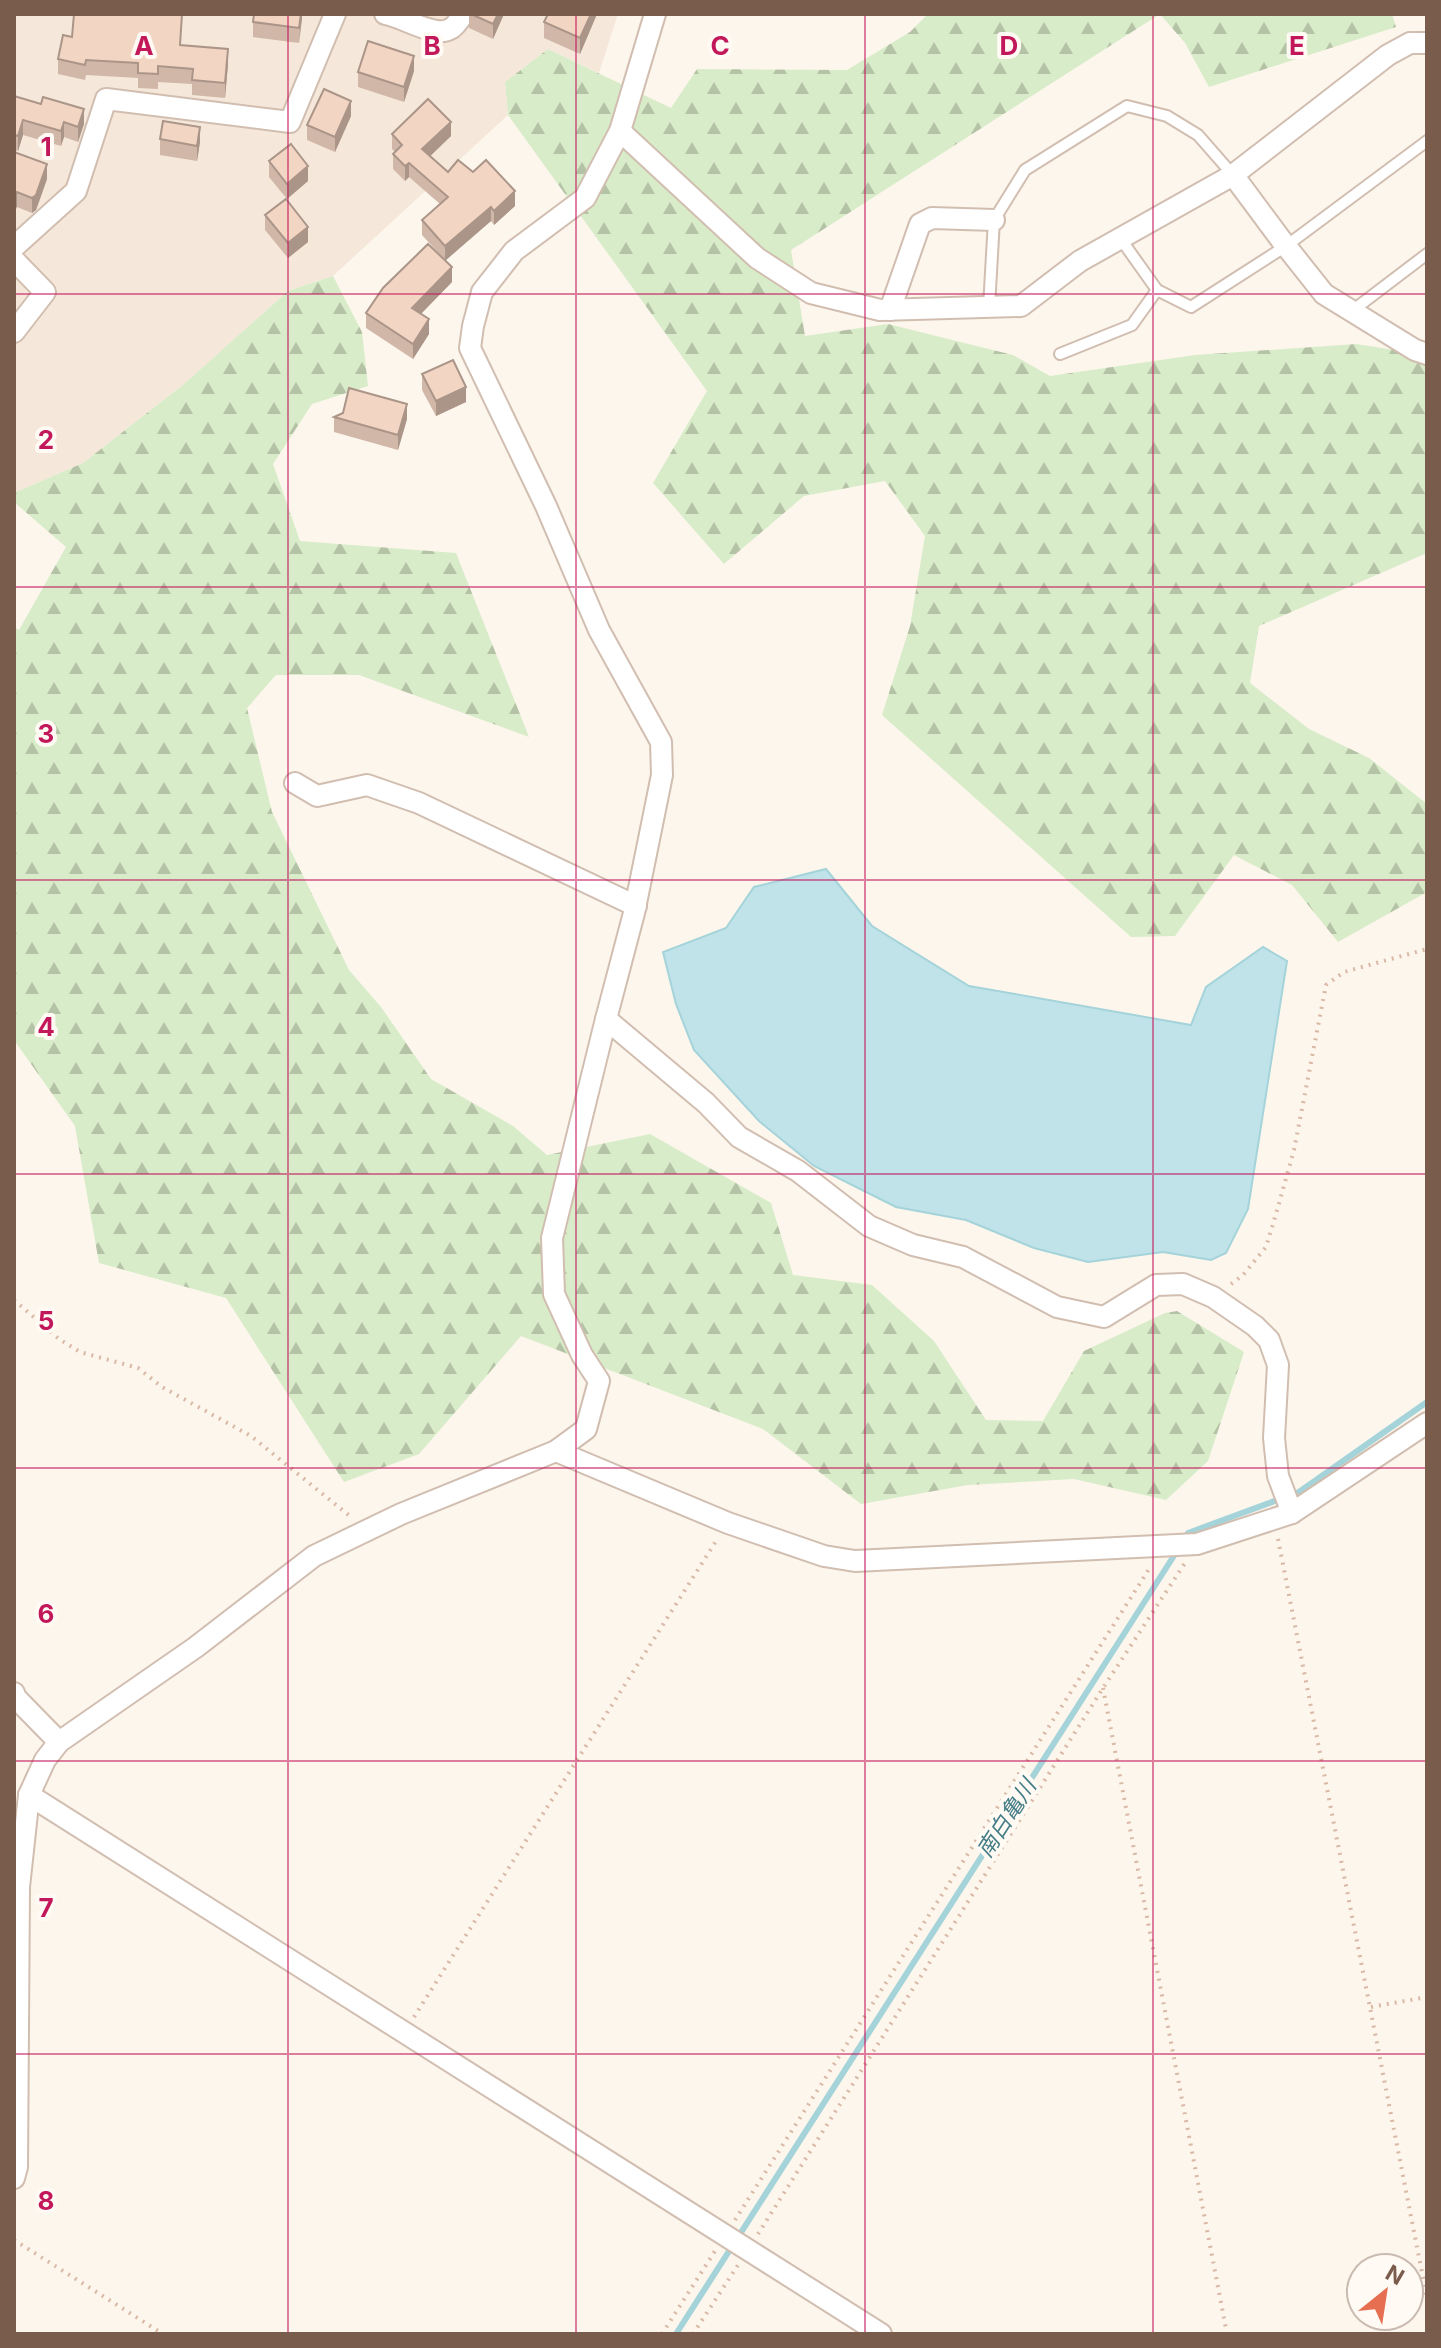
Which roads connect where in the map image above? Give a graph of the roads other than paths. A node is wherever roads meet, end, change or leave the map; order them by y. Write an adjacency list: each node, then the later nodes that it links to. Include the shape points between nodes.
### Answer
1 (335, 14): 12 (street, via 290,122 106,99 76,191)
2 (385, 14): 3 (street, via 438,33 452,29)
3 (463, 14)
4 (655, 14): 6 (street)
5 (1427, 43): 8 (street, via 1410,43 1388,55)
6 (620, 131): 17 (street, via 757,258 811,293); 23 (street, via 585,198 514,251 482,292 470,348 599,630 661,742 662,775)
7 (1427, 141): 11 (lane)
8 (1233, 175): 9 (lane, via 1198,135 1167,116 1127,106 1025,170); 10 (street); 11 (street)
9 (994, 220): 16 (lane); 17 (street, via 932,218 920,224)
10 (1120, 238): 15 (lane); 16 (street, via 1021,306)
11 (1286, 246): 15 (lane, via 1191,307); 18 (street, via 1324,294)
12 (14, 247)
13 (1427, 254): 18 (lane)
14 (14, 260): 19 (street, via 45,292)
15 (1157, 290): 20 (lane, via 1132,325)
16 (989, 307): 17 (street)
17 (890, 310)
18 (1352, 311): 21 (street)
19 (14, 332)
20 (1060, 354)
21 (1427, 354)
22 (295, 783): 23 (street, via 317,796 367,785 419,803)
23 (636, 906): 24 (street)
24 (606, 1019): 26 (street, via 552,1238 554,1294 599,1381 586,1429); 27 (street, via 739,1137 798,1171 869,1226 913,1245 963,1257 1057,1307 1104,1317 1156,1285 1183,1284 1255,1326 1269,1340 1278,1365 1274,1438)
25 (1427, 1423): 27 (street)
26 (556, 1451): 27 (street, via 728,1523 824,1556 855,1561 1197,1544); 29 (street, via 314,1556)
27 (1283, 1516)
28 (14, 1693): 29 (street)
29 (59, 1742): 30 (street)
30 (29, 1795): 31 (street, via 19,1887); 32 (street)
31 (14, 2178)
32 (881, 2334)

